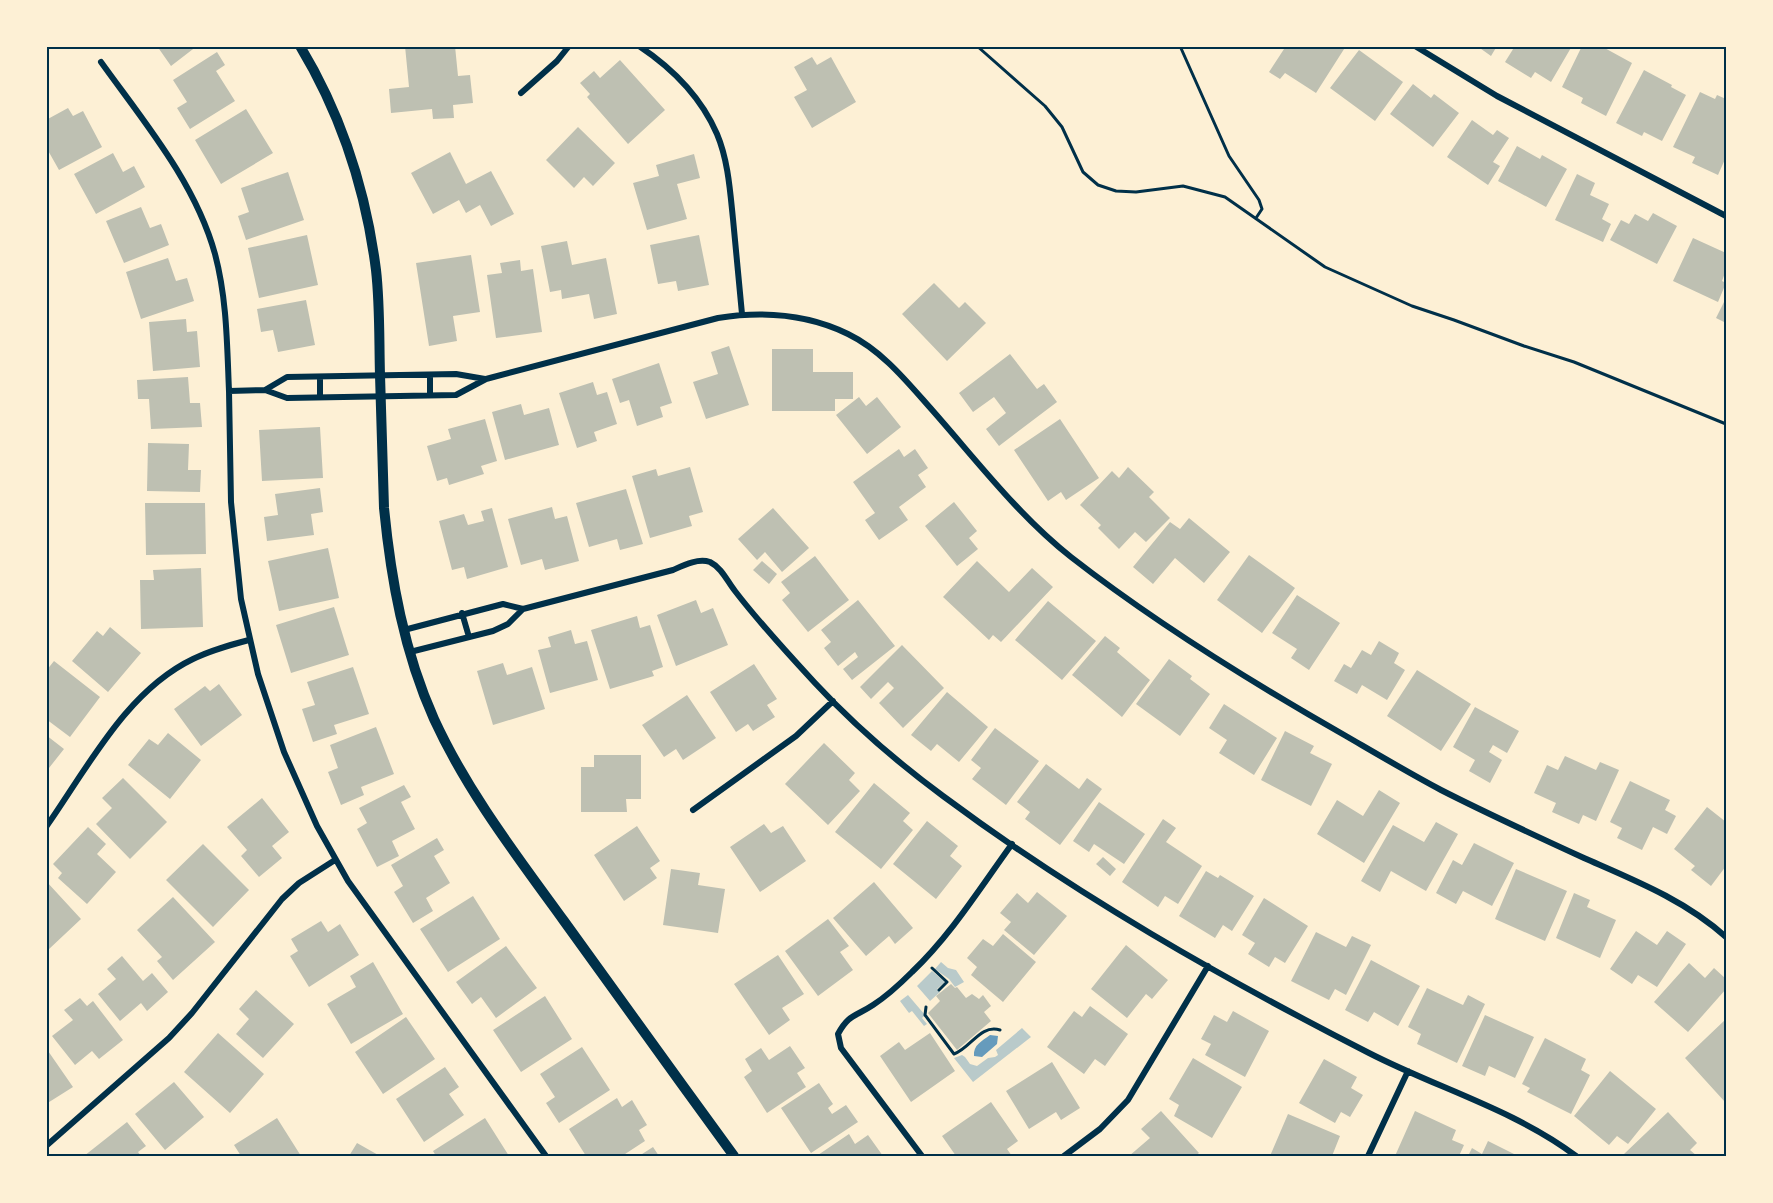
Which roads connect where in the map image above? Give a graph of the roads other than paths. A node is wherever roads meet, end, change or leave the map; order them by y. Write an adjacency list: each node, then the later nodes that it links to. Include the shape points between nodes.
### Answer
1 (300, 46): 10 (street, via 342,132 363,202 376,271)
2 (569, 46): 6 (street, via 557,62)
3 (639, 46): 8 (street, via 690,90 717,135 728,175)
4 (1415, 46): 7 (street, via 1497,96)
5 (101, 62): 14 (street, via 183,179 206,227 224,298)
6 (521, 93)
7 (1726, 216)
8 (742, 314): 12 (street); 29 (street, via 800,318 851,335 877,352 903,377 1038,528 1164,624 1259,687 1440,789 1687,906)
9 (430, 375): 10 (street); 12 (street); 15 (street)
10 (380, 376): 11 (street); 16 (street)
11 (320, 377): 13 (street, via 287,377); 17 (street)
12 (486, 379): 15 (street, via 456,394)
13 (265, 390): 14 (street); 17 (street, via 287,398)
14 (228, 391): 22 (street, via 233,535)
15 (430, 395): 16 (street)
16 (380, 396): 17 (street); 20 (street, via 387,539)
17 (320, 397)
18 (523, 609): 19 (street, via 503,604); 21 (street, via 508,624); 24 (street, via 695,561 709,562 722,571 735,591)
19 (462, 613): 20 (street); 21 (street)
20 (404, 630): 23 (street)
21 (469, 637): 23 (street)
22 (249, 640): 26 (street, via 193,659 144,694 112,731); 28 (street, via 284,752)
23 (409, 652): 34 (street, via 434,717 480,803)
24 (833, 701): 25 (street, via 796,736); 27 (street, via 891,756)
25 (693, 810)
26 (46, 827)
27 (1012, 844): 30 (street); 35 (street, via 956,923 925,959 882,998 845,1021 838,1034 841,1048)
28 (335, 860): 32 (street, via 282,899 169,1038); 33 (street)
29 (1726, 937)
30 (1208, 966): 31 (street); 36 (street, via 1128,1100 1100,1129)
31 (1408, 1071): 37 (street); 38 (street, via 1530,1127)
32 (46, 1146)
33 (546, 1156)
34 (734, 1156)
35 (922, 1156)
36 (1064, 1156)
37 (1368, 1156)
38 (1576, 1156)

